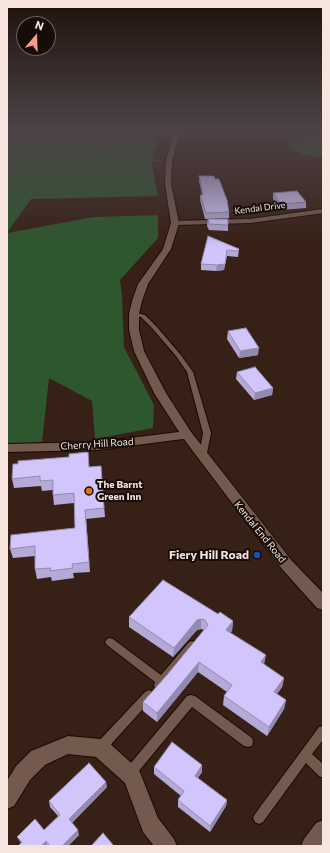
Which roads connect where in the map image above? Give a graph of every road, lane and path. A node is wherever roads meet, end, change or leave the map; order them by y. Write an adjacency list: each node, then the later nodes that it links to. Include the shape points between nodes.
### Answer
1 (169, 170): 3 (main road, Kendal End Road, via 168,184)
2 (323, 211): 3 (main road, Kendal Drive, via 250,222)
3 (175, 223): 4 (main road, Kendal End Road, via 168,249 143,284)
4 (134, 314): 5 (main road, Kendal End Road, via 134,330 139,351 160,393); 7 (lane, via 143,316 154,327 190,372 207,433)
5 (187, 435): 6 (main road, Cherry Hill Road, via 97,446); 7 (main road, Kendal End Road)
6 (7, 448)
7 (204, 456): 8 (main road, Kendal End Road, via 238,504 287,565)
8 (323, 603)
9 (201, 634): 11 (lane)
10 (110, 642): 11 (lane)
11 (162, 681): 14 (lane)
12 (323, 731): 15 (lane)
13 (248, 742): 17 (lane, via 191,700)
14 (100, 748): 17 (main road); 18 (main road, via 68,745 38,758 23,773)
15 (305, 755): 16 (lane); 19 (lane)
16 (323, 772)
17 (129, 774): 21 (main road, via 150,825)
18 (7, 798)
19 (259, 818)
20 (323, 830): 22 (main road)
21 (167, 846)
22 (311, 846)

